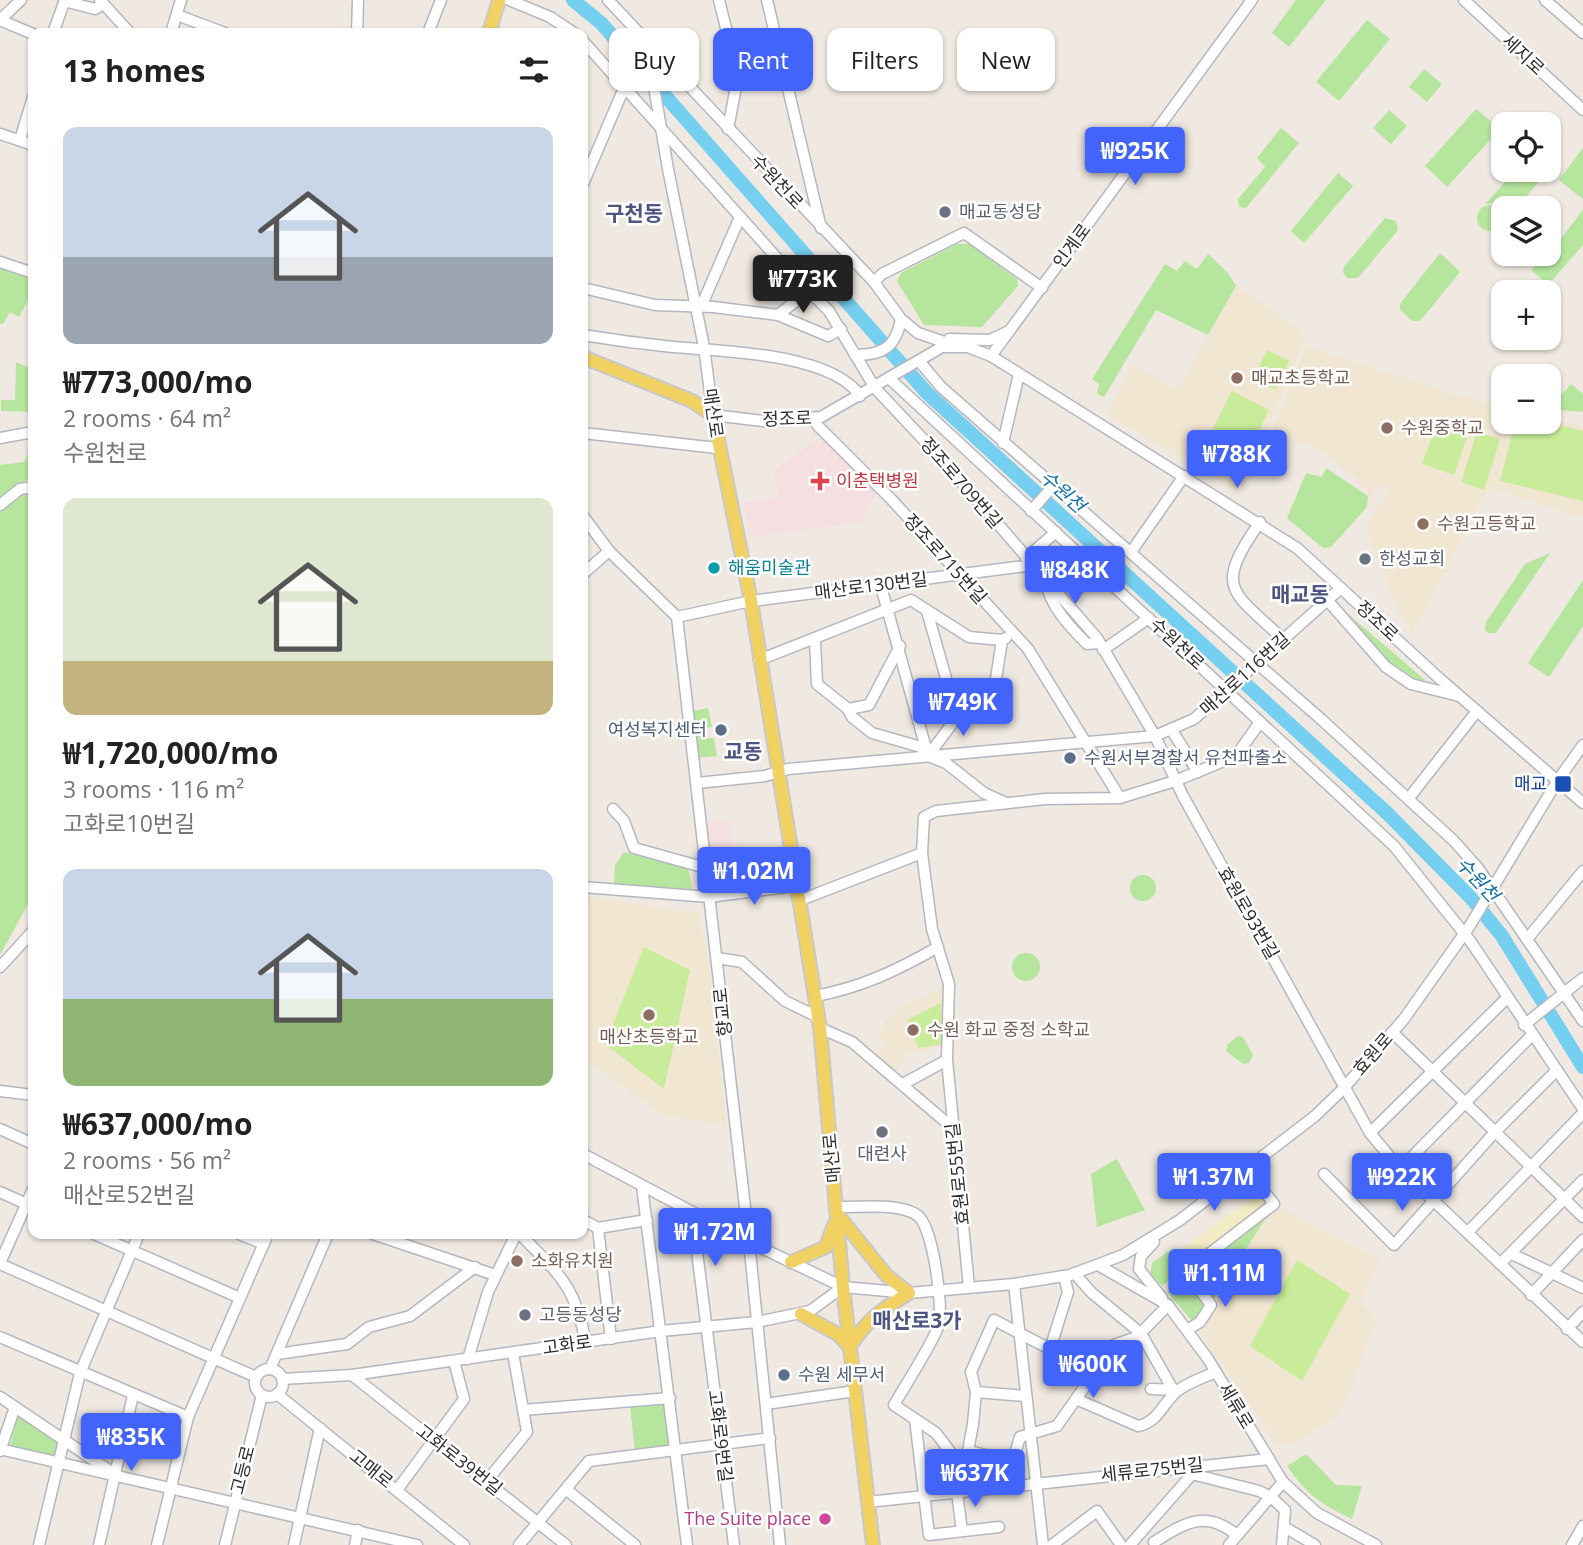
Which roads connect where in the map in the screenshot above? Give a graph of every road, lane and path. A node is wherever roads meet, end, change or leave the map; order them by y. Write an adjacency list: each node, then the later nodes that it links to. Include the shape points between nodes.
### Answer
1 (21, 0): 16 (street)
2 (64, 0): 14 (street, via 95,9); 17 (street)
3 (181, 0): 15 (street)
4 (358, 0): 21 (street)
5 (441, 0): 22 (street)
6 (499, 0): 23 (main road)
7 (509, 0): 24 (street)
8 (608, 0): 25 (street, 수원천로)
9 (719, 0): 37 (street, via 738,76)
10 (767, 0): 43 (street)
11 (1252, 0): 47 (street, 인계로)
12 (1464, 0): 34 (street, 세지로)
13 (1545, 0): 27 (street)
14 (102, 2): 18 (street)
15 (177, 15): 19 (street); 20 (street)
16 (0, 20): 26 (street)
17 (55, 28)
18 (125, 28)
19 (173, 28)
20 (212, 28)
21 (357, 28)
22 (430, 28)
23 (491, 28)
24 (566, 28)
25 (631, 28)
26 (28, 32)
27 (1583, 33)
28 (588, 47): 29 (street)
29 (609, 71)
30 (623, 91): 41 (street)
31 (627, 91): 36 (street)
32 (655, 91): 36 (street, 매산로)
33 (689, 91): 37 (street, 수원천로)
34 (1583, 110)
35 (28, 114): 39 (street)
36 (661, 124): 42 (street); 50 (street, 매산로)
37 (728, 129): 43 (street, 수원천로)
38 (0, 134): 39 (street)
39 (20, 140): 40 (street)
40 (28, 143)
41 (588, 172)
42 (740, 216): 49 (street); 50 (street, via 704,300)
43 (821, 228): 46 (street, 수원천로)
44 (0, 262): 45 (street)
45 (28, 271)
46 (874, 282): 47 (street, via 964,233); 52 (street, 수원천로)
47 (1042, 288): 54 (street, 인계로)
48 (588, 289): 50 (street, via 654,305)
49 (809, 290): 51 (street); 53 (street)
50 (696, 307): 51 (street); 58 (street, 매산로)
51 (779, 315): 53 (street, via 828,336)
52 (901, 319): 56 (street, 수원천로, via 918,333); 59 (street, via 886,349 879,354)
53 (841, 329): 59 (street)
54 (1010, 330): 56 (street, via 990,340); 60 (street, 인계로)
55 (588, 336): 58 (street)
56 (936, 339): 57 (street, 수원천로)
57 (957, 346): 60 (street, 정조로); 62 (street, 정조로, via 942,347)
58 (705, 348): 66 (street, via 816,368 854,386); 67 (street, 매산로)
59 (855, 355): 65 (street)
60 (991, 356): 63 (street, 정조로)
61 (588, 360): 67 (main road, 정조로, via 692,401)
62 (917, 362): 64 (street, 정조로); 72 (street)
63 (1019, 374): 72 (street); 74 (street, 정조로)
64 (891, 378): 65 (street, 정조로); 78 (street, 수원천로)
65 (875, 388): 66 (street, 정조로); 84 (street, 정조로709번길)
66 (860, 396): 68 (street, 정조로)
67 (713, 415): 68 (street, 정조로, via 763,421); 73 (main road, 매산로)
68 (815, 418): 86 (street, 정조로715번길)
69 (28, 433): 71 (street)
70 (588, 434): 73 (street)
71 (0, 438)
72 (1003, 443): 75 (street)
73 (717, 448): 90 (main road, 매산로)
74 (1184, 476): 80 (street, 정조로); 83 (street)
75 (1054, 485): 78 (street); 83 (street)
76 (28, 488): 77 (street)
77 (0, 505)
78 (1031, 511): 81 (street, 수원천로)
79 (588, 522): 82 (street)
80 (1260, 522): 88 (street, 정조로); 96 (street, via 1237,555 1231,584 1236,595)
81 (1056, 532): 84 (street); 94 (street, 수원천로)
82 (610, 551): 85 (street); 93 (street)
83 (1131, 552): 102 (street)
84 (1030, 562): 86 (street, 매산로130번길); 100 (street, 정조로709번길)
85 (588, 570)
86 (963, 576): 87 (street, 매산로130번길); 95 (street, 정조로715번길)
87 (880, 583): 90 (street, 매산로130번길); 91 (street)
88 (1342, 588): 89 (street, 매산로116번길); 104 (street, 정조로)
89 (1328, 600): 96 (street, 매산로116번길); 104 (street, 정조로, via 1386,667 1411,684)
90 (751, 601): 93 (street, 매산로130번길); 101 (main road, 매산로)
91 (888, 610): 92 (street, via 911,600); 97 (street); 99 (street)
92 (927, 611): 98 (street, via 969,637); 113 (street, via 957,717)
93 (677, 617): 118 (street, 향교로)
94 (1149, 618): 100 (street); 103 (street, 수원천로)
95 (1013, 635): 98 (street); 111 (street, 정조로715번길, via 1028,649)
96 (1283, 639): 102 (street, 매산로116번길)
97 (815, 640): 101 (street); 106 (street, via 817,684)
98 (1002, 640): 105 (street)
99 (900, 646): 106 (street, via 869,705); 113 (street)
100 (1101, 646): 110 (street, 정조로709번길)
101 (759, 660): 115 (main road, 매산로)
102 (1254, 665): 103 (street, 매산로116번길); 120 (street)
103 (1229, 690): 108 (street, 수원천로); 109 (street, 매산로116번길, via 1194,719)
104 (1460, 696): 107 (street, 정조로)
105 (992, 705)
106 (848, 709): 113 (street, via 852,718 872,733 921,747)
107 (1477, 711): 116 (street, 정조로); 120 (street)
108 (1260, 722): 114 (street, via 1236,755); 132 (street, 수원천로, via 1394,846)
109 (1171, 729): 110 (street, 매산로116번길); 114 (street)
110 (1155, 736): 111 (street, 매산로116번길); 117 (street, 효원로93번길)
111 (1088, 743): 113 (street, 매산로116번길); 119 (street, 정조로715번길)
112 (1583, 745): 116 (street, 효원로)
113 (928, 756): 115 (street, 매산로116번길); 121 (street)
114 (1198, 772): 117 (street)
115 (778, 773): 118 (street); 127 (main road, 매산로)
116 (1558, 780): 122 (street, 정조로); 129 (street, 효원로)
117 (1175, 781): 119 (street); 151 (street, 효원로93번길, via 1312,1024)
118 (696, 783): 125 (street, 향교로)
119 (1120, 798): 121 (street)
120 (1409, 798): 129 (street, via 1454,841)
121 (1006, 803): 124 (street, 효원로55번길, via 936,811 924,817)
122 (1583, 803)
123 (612, 809): 125 (street, via 624,821 634,848)
124 (922, 853): 131 (street); 135 (street, 효원로55번길, via 932,929)
125 (706, 868): 130 (street, 향교로)
126 (1582, 876): 134 (street)
127 (795, 886): 130 (street); 131 (main road, 매산로)
128 (588, 887): 130 (street)
129 (1491, 894): 132 (street, 효원로); 134 (street)
130 (709, 897): 136 (street, 향교로)
131 (798, 901): 140 (main road, 매산로)
132 (1467, 930): 141 (street, 수원천로); 145 (street, 효원로)
133 (28, 936): 137 (street)
134 (1528, 938): 139 (street)
135 (939, 947): 140 (street, via 875,980); 147 (street, 효원로55번길, via 949,984)
136 (716, 958): 143 (street, via 742,962 785,1001); 190 (street, 향교로)
137 (0, 967)
138 (1583, 978): 139 (street)
139 (1566, 993): 142 (street); 144 (street)
140 (815, 996): 143 (main road, 매산로)
141 (1507, 998): 144 (street, 수원천로); 149 (street)
142 (1583, 1021)
143 (819, 1023): 150 (street, via 852,1042); 173 (main road, 매산로)
144 (1524, 1025): 146 (street, 수원천로)
145 (1392, 1032): 149 (street); 151 (street, 효원로)
146 (1531, 1036): 148 (street, 수원천로); 154 (street)
147 (947, 1060): 150 (street); 157 (street, 효원로55번길)
148 (1557, 1070): 155 (street, 수원천로); 158 (street)
149 (1433, 1072): 154 (street); 159 (street)
150 (903, 1084): 157 (street)
151 (1343, 1089): 159 (street, 효원로93번길); 163 (street, 효원로)
152 (0, 1091): 153 (street)
153 (28, 1094)
154 (1465, 1103): 158 (street); 164 (street)
155 (1583, 1111): 162 (street)
156 (0, 1129): 160 (street)
157 (954, 1129): 204 (street, 효원로55번길)
158 (1495, 1132): 162 (street); 170 (street)
159 (1370, 1133): 164 (street, 효원로93번길)
160 (28, 1142)
161 (588, 1157): 167 (street, 효원로)
162 (1531, 1167): 169 (street); 179 (street)
163 (1247, 1169): 180 (street, 효원로); 218 (street, via 1274,1204 1192,1267 1191,1277 1210,1305)
164 (1400, 1169): 170 (street, 효원로93번길)
165 (1324, 1174): 170 (street, via 1394,1245)
166 (1583, 1180): 169 (street)
167 (642, 1186): 174 (street, 효원로); 176 (street)
168 (0, 1192): 171 (street)
169 (1564, 1199): 175 (street); 193 (street)
170 (1433, 1200): 179 (street, 효원로93번길)
171 (28, 1204)
172 (28, 1209): 195 (street)
173 (836, 1211): 194 (main road, via 826,1247); 203 (main road, 매산로); 206 (street, via 909,1211 920,1216 927,1229); 207 (main road, via 887,1276)
174 (692, 1212): 190 (street, 효원로); 215 (street, 고화로9번길)
175 (1583, 1217)
176 (647, 1220): 178 (street); 216 (street)
177 (588, 1223): 178 (street)
178 (598, 1228): 221 (street)
179 (1468, 1232): 196 (street, 효원로93번길)
180 (1163, 1233): 197 (street, 효원로); 210 (street, via 1143,1253 1139,1265)
181 (106, 1239): 192 (street)
182 (137, 1239): 192 (street)
183 (252, 1239): 191 (street)
184 (266, 1239): 191 (street)
185 (326, 1239): 226 (street)
186 (388, 1239): 198 (street)
187 (515, 1239): 200 (street)
188 (523, 1239): 223 (street, via 561,1274 579,1311)
189 (1583, 1240): 199 (street)
190 (749, 1242): 194 (street, 효원로); 214 (street, 향교로)
191 (264, 1244): 209 (street)
192 (132, 1250): 209 (street); 211 (street)
193 (1513, 1254): 196 (street); 199 (street)
194 (791, 1262): 203 (street, 효원로)
195 (0, 1264): 211 (street)
196 (1500, 1264): 208 (street, 효원로93번길)
197 (1098, 1265): 201 (street, 효원로); 210 (street, 세류로)
198 (475, 1268): 200 (street); 226 (street, via 410,1316 369,1327 347,1344)
199 (1551, 1273): 205 (street); 208 (street)
200 (495, 1275): 228 (street)
201 (1069, 1275): 202 (street, 효원로); 217 (street, via 1050,1349); 236 (street, via 1140,1334)
202 (1014, 1284): 204 (street, 효원로); 217 (street)
203 (843, 1287): 207 (street, 효원로); 213 (street, 고화로); 224 (main road, 매산로)
204 (970, 1287): 206 (street, 효원로)
205 (1583, 1288)
206 (936, 1290): 207 (street, 효원로); 251 (street, via 939,1325 894,1405)
207 (909, 1293): 224 (main road, via 886,1304)
208 (1531, 1295): 219 (street, 효원로93번길)
209 (240, 1298): 227 (street)
210 (1166, 1303): 218 (street, 세류로); 246 (street, via 1136,1337 1114,1345)
211 (105, 1311): 227 (street); 231 (street)
212 (1583, 1312): 219 (street)
213 (801, 1314): 214 (street, 고화로); 224 (main road)
214 (757, 1322): 215 (street, 고화로); 247 (street, 향교로)
215 (707, 1327): 216 (street, 고화로); 257 (street, 고화로9번길)
216 (661, 1331): 221 (street, 고화로); 245 (street)
217 (1019, 1331): 239 (street, via 994,1320 971,1372); 243 (street)
218 (1187, 1331): 232 (street, 세류로)
219 (1574, 1332): 222 (street, 효원로93번길)
220 (0, 1337): 231 (street)
221 (611, 1339): 223 (street, 고화로)
222 (1583, 1342)
223 (586, 1343): 225 (street, 고화로)
224 (850, 1346): 238 (main road, 매산로)
225 (513, 1353): 228 (street, 고화로); 249 (street)
226 (277, 1354): 230 (street)
227 (213, 1359): 234 (street); 250 (street)
228 (468, 1359): 229 (street, 고화로)
229 (454, 1361): 233 (street, 고화로); 256 (street, via 464,1399)
230 (271, 1369): 234 (street); 235 (street)
231 (80, 1373): 241 (street); 255 (street)
232 (1216, 1373): 236 (street); 261 (street, 세류로)
233 (352, 1376): 235 (street, 고화로); 256 (street, 고화로39번길)
234 (256, 1377): 242 (street, via 255,1387)
235 (282, 1379): 240 (street)
236 (1175, 1389): 237 (street); 246 (street, via 1152,1420 1138,1426)
237 (1151, 1390)
238 (855, 1391): 247 (street); 277 (main road, 매산로)
239 (976, 1391): 243 (street); 260 (street)
240 (277, 1394): 242 (street); 252 (street, 고매로)
241 (133, 1395): 250 (street); 265 (street)
242 (262, 1395): 276 (street, 고등로)
243 (1026, 1396): 253 (street)
244 (0, 1398): 248 (street)
245 (670, 1398): 249 (street); 259 (street)
246 (1076, 1399): 253 (street, via 1057,1426)
247 (766, 1404): 254 (street, 향교로)
248 (15, 1408): 255 (street); 258 (street)
249 (523, 1410): 267 (street, via 527,1432)
250 (188, 1418): 270 (street)
251 (915, 1419): 263 (street, via 936,1433); 274 (street)
252 (320, 1428): 271 (street, 고매로); 278 (street)
253 (1030, 1433): 260 (street, via 1020,1437 1013,1461); 269 (street)
254 (770, 1438): 257 (street); 301 (street, 향교로)
255 (63, 1440): 262 (street); 265 (street)
256 (434, 1440): 267 (street, 고화로39번길); 271 (street)
257 (722, 1444): 259 (street); 300 (street, 고화로9번길)
258 (0, 1450): 262 (street)
259 (677, 1450): 272 (street, via 589,1461); 299 (street)
260 (968, 1451): 263 (street)
261 (1269, 1459): 264 (street, 세류로75번길); 268 (street, 세류로)
262 (58, 1461): 265 (street); 288 (street)
263 (958, 1462): 273 (street)
264 (1199, 1464): 266 (street); 269 (street, 세류로75번길)
265 (115, 1474): 270 (street); 289 (street)
266 (1192, 1474): 275 (street); 283 (street)
267 (486, 1482): 279 (street, 고화로39번길)
268 (1283, 1482): 275 (street); 311 (street, 세류로, via 1317,1513)
269 (1036, 1483): 273 (street, 세류로75번길); 304 (street)
270 (171, 1487): 276 (street); 290 (street)
271 (397, 1490): 295 (street, 고매로)
272 (567, 1490): 279 (street); 298 (street)
273 (959, 1492): 274 (street, 세류로75번길); 285 (street)
274 (923, 1496): 277 (street, 세류로75번길); 285 (street, via 929,1535)
275 (1271, 1497): 282 (street, via 1285,1510); 286 (street)
276 (236, 1502): 278 (street); 291 (street, 고등로)
277 (868, 1502): 302 (main road, 매산로)
278 (300, 1517): 284 (street); 292 (street)
279 (538, 1522): 296 (street); 297 (street, 고화로39번길)
280 (1583, 1526): 312 (street)
281 (999, 1527): 285 (street)
282 (1286, 1528): 309 (street); 310 (street)
283 (1144, 1529): 287 (street); 307 (street)
284 (358, 1530): 293 (street); 294 (street)
285 (959, 1531): 303 (street)
286 (1237, 1535): 287 (street, via 1220,1522 1203,1520 1186,1522); 308 (street)
287 (1155, 1543)
288 (39, 1545)
289 (99, 1545)
290 (158, 1545)
291 (225, 1545)
292 (294, 1545)
293 (355, 1545)
294 (417, 1545)
295 (464, 1545)
296 (519, 1545)
297 (566, 1545)
298 (635, 1545)
299 (687, 1545)
300 (734, 1545)
301 (780, 1545)
302 (873, 1545)
303 (957, 1545)
304 (1043, 1545)
305 (1052, 1545): 306 (street, via 1097,1511)
306 (1121, 1545)
307 (1130, 1545)
308 (1229, 1545)
309 (1282, 1545)
310 (1315, 1545)
311 (1376, 1545)
312 (1572, 1545)

